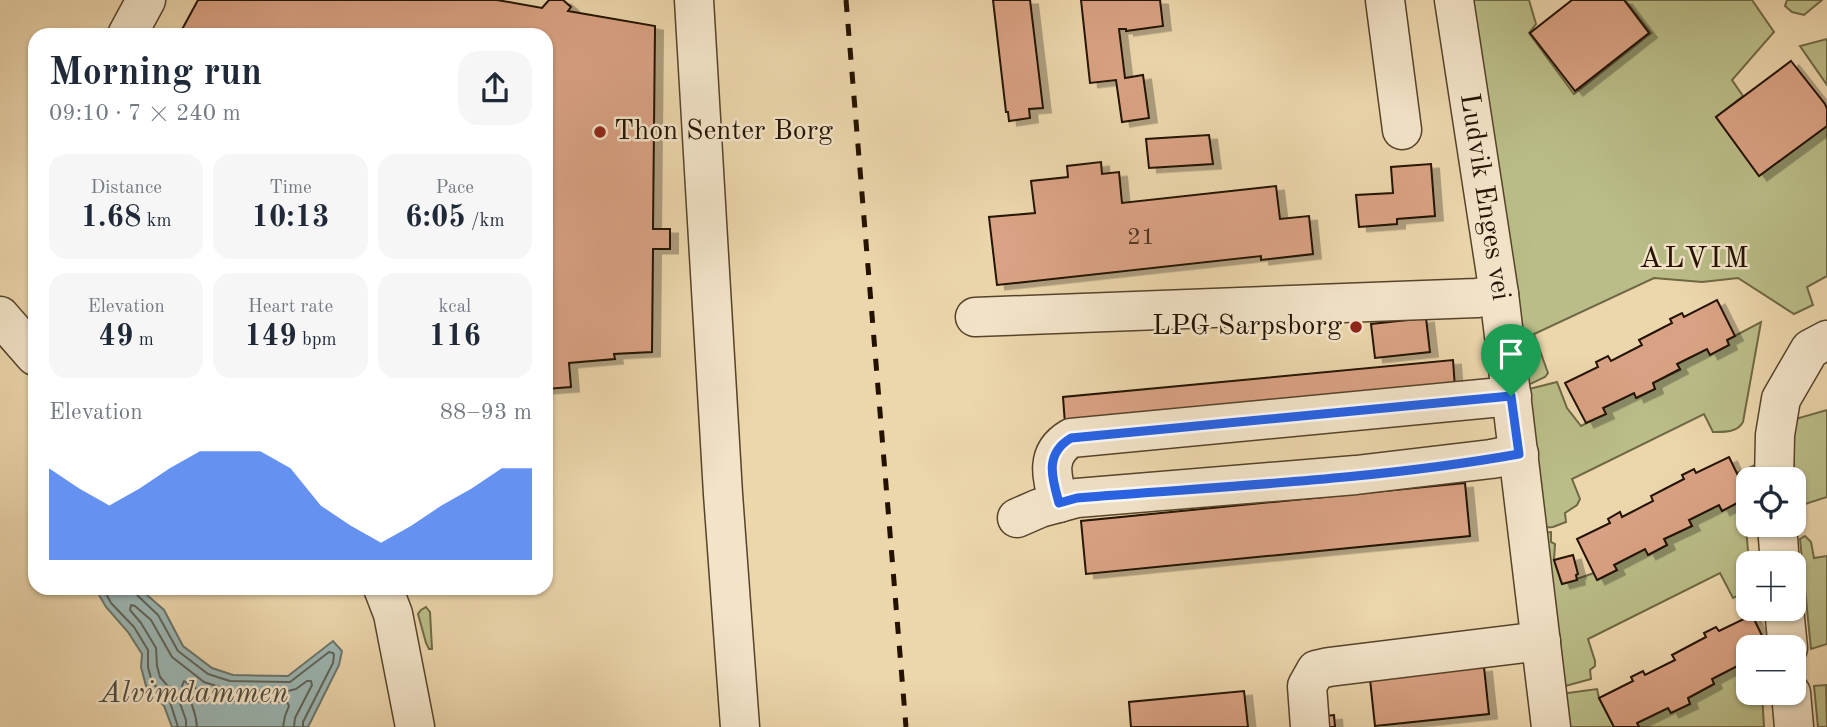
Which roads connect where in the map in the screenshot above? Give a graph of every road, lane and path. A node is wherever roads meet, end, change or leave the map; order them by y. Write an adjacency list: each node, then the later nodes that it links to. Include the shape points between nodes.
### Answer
1 (146, 0): 5 (street)
2 (694, 0): 23 (street)
3 (1385, 0): 6 (street)
4 (1454, 0): 7 (street, Ludvik Enges vei)
5 (131, 28)
6 (1402, 130)
7 (1499, 294): 9 (street); 14 (street, Ludvik Enges vei)
8 (0, 316): 11 (street)
9 (975, 317)
10 (1827, 341): 16 (street, via 1810,349 1781,399)
11 (28, 348)
12 (0, 352): 13 (street)
13 (28, 368)
14 (1511, 396): 15 (street, Ludvik Enges vei); 17 (street, via 1071,438 1054,457 1052,477)
15 (1519, 454): 17 (street, via 1356,475); 20 (street, Ludvik Enges vei)
16 (1774, 467)
17 (1059, 503): 18 (street)
18 (1017, 518)
19 (386, 595): 22 (street)
20 (1541, 641): 24 (street, via 1316,670 1307,686); 25 (street, Ludvik Enges vei)
21 (1792, 705): 26 (street)
22 (415, 727)
23 (740, 727)
24 (1310, 727)
25 (1551, 727)
26 (1794, 727)

